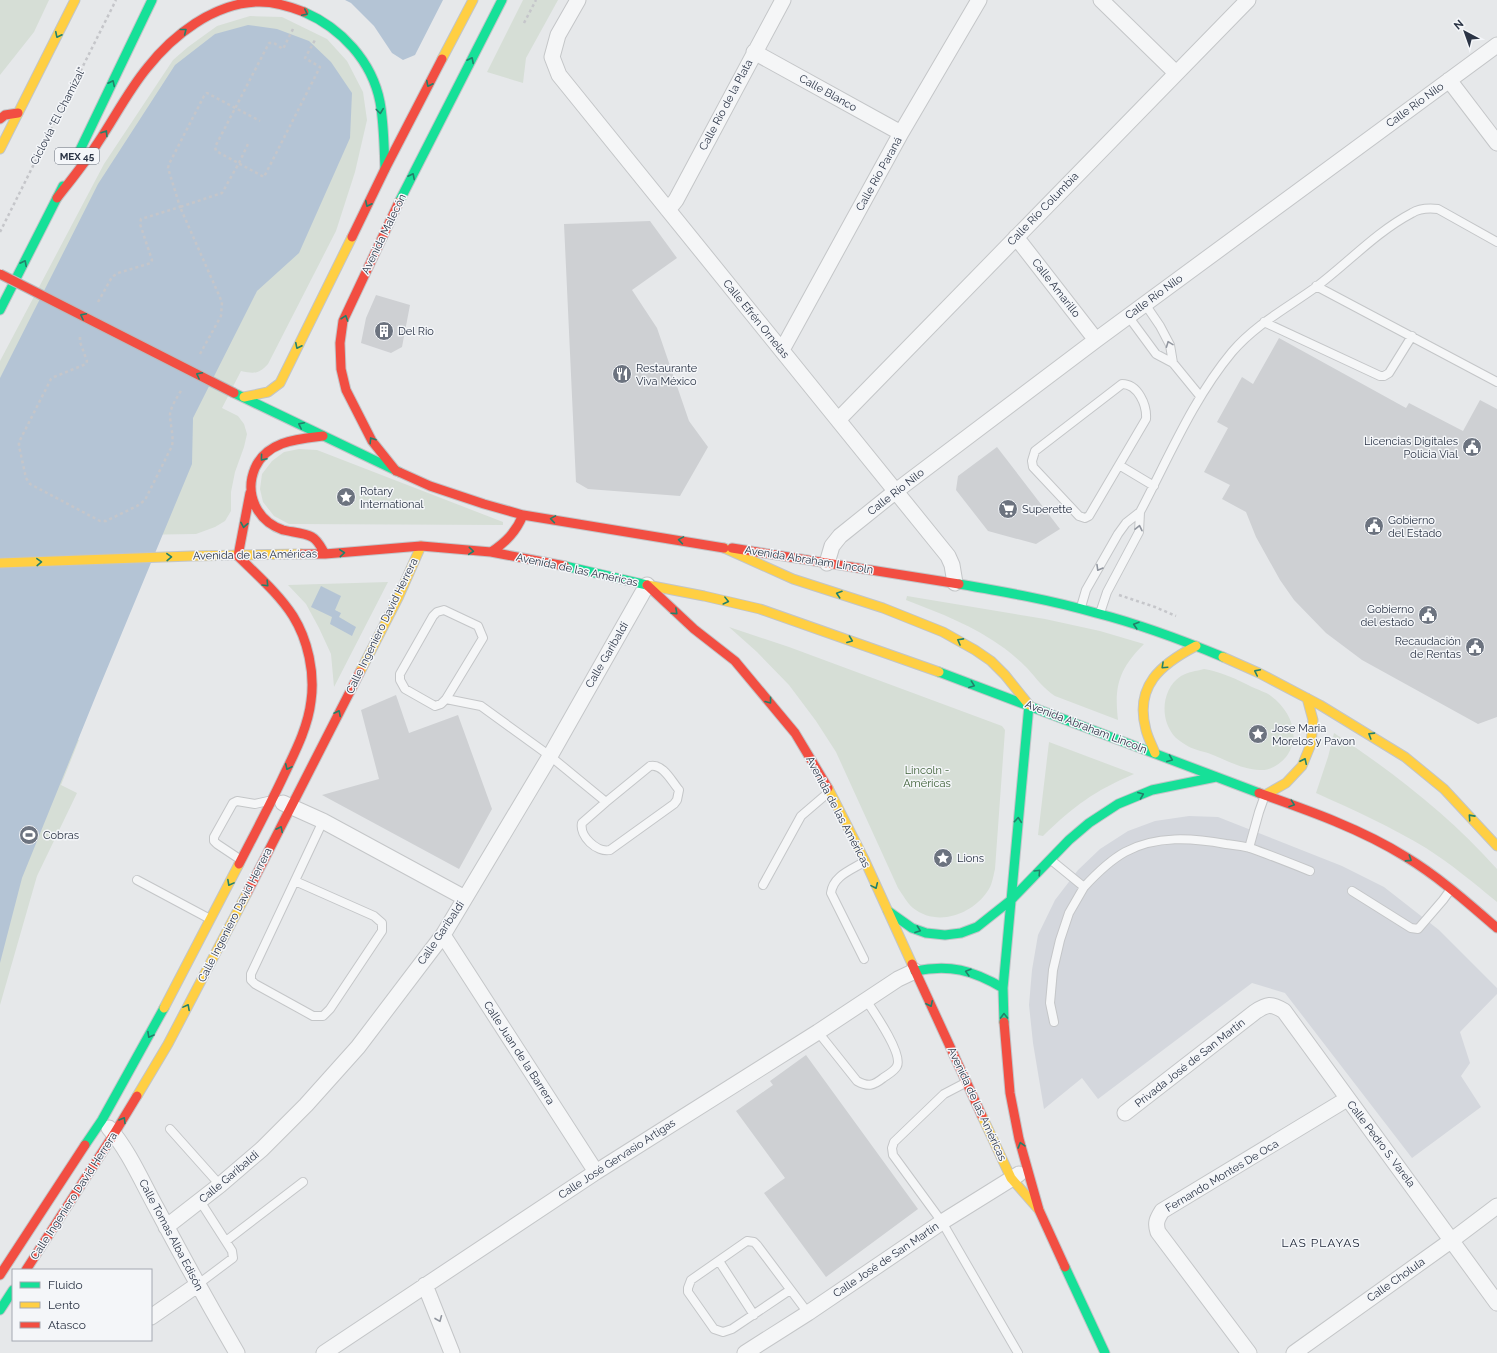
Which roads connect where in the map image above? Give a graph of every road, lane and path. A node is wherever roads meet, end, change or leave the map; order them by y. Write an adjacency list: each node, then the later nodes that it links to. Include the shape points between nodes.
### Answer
1 (75, 0): 19 (main road, one-way to 19)
2 (116, 0): 30 (path, Ciclovía "El Chamizal")
3 (152, 0): 27 (main road, MEX 45, one-way to 3)
4 (472, 0): 26 (main road, one-way to 26)
5 (502, 0): 49 (main road, Avenida Malecón, one-way to 5, via 372,441 346,390 341,368 340,343 343,321 393,214)
6 (536, 0): 14 (path)
7 (578, 0): 29 (street, Calle Efrén Ornelas, via 558,35 552,57 559,75)
8 (783, 0): 16 (street, Calle Río de la Plata)
9 (979, 0): 21 (street, Calle Río Paraná)
10 (1101, 0): 17 (street)
11 (1248, 0): 17 (street, Calle Río Columbia)
12 (299, 9): 13 (main road, one-way to 13); 25 (path, via 284,49 269,43 215,147 216,151); 27 (main road, one-way to 12, via 96,147 147,67 166,46 190,27 229,8 257,2 279,3)
13 (324, 22): 25 (path, via 305,58 320,67 264,177); 26 (main road, one-way to 26, via 354,48 378,93)
14 (524, 23)
15 (1497, 45): 18 (street, Calle Río Nilo)
16 (754, 52): 21 (street, Calle Blanco); 29 (street, Calle Río de la Plata, via 676,200)
17 (1176, 73): 31 (street, Calle Río Columbia)
18 (1450, 80): 22 (street); 35 (street, Calle Río Nilo)
19 (18, 112): 20 (main road); 24 (main road)
20 (0, 119)
21 (901, 133): 41 (street, Calle Río Paraná)
22 (1497, 143)
23 (248, 144): 25 (path)
24 (0, 149)
25 (240, 163): 28 (path, via 222,193)
26 (385, 169): 45 (main road, one-way to 45, via 280,383 265,394)
27 (57, 198): 36 (main road, MEX 45, one-way to 27)
28 (180, 206)
29 (668, 210): 41 (street, Calle Efrén Ornelas)
30 (0, 232)
31 (1016, 236): 40 (street, Calle Amarillo); 46 (street, Calle Río Columbia)
32 (1497, 242): 34 (lane, via 1438,209 1422,209 1412,212 1383,232)
33 (0, 274): 45 (main road, one-way to 33, bridge)
34 (1316, 286): 38 (lane); 39 (lane)
35 (1145, 304): 37 (street, Calle Río Nilo); 42 (lane, one-way to 35, via 1170,345)
36 (0, 310)
37 (1128, 316): 40 (street, Calle Río Nilo); 42 (lane, via 1156,354)
38 (1264, 322): 39 (lane, via 1380,376 1390,373); 44 (lane, via 1232,352)
39 (1412, 336): 43 (lane)
40 (1096, 340): 51 (street, Calle Río Nilo)
41 (782, 350): 46 (street, Calle Efrén Ornelas)
42 (1173, 363): 44 (lane)
43 (1497, 382)
44 (1200, 396): 50 (lane)
45 (244, 397): 47 (main road, one-way to 45)
46 (838, 420): 51 (street, Calle Efrén Ornelas)
47 (323, 436): 49 (main road); 52 (main road, one-way to 52, via 293,439 273,447 262,457 254,470)
48 (1119, 465): 48 (lane, via 1089,516 1085,518 1079,516 1033,467 1032,461 1035,451 1122,384 1127,384 1134,388 1147,413); 50 (lane)
49 (396, 471): 54 (main road, via 430,486)
50 (1154, 486): 53 (lane)
51 (896, 491): 61 (street, Calle Río Nilo, via 840,536 832,546); 62 (street, Calle Efrén Ornelas, via 948,556)
52 (250, 493): 58 (main road, via 257,510 268,522 280,529 312,538); 59 (main road, one-way to 59)
53 (1140, 512): 64 (lane, one-way to 64, via 1126,523 1118,534 1086,590); 65 (lane, one-way to 53, via 1107,592 1139,532)
54 (523, 515): 56 (main road, one-way to 54); 57 (main road, via 519,528)
55 (421, 546): 57 (main road, Avenida de las Américas, one-way to 57); 58 (main road, Avenida de las Américas, one-way to 55); 71 (main road, Calle Ingeniero David Herrera, one-way to 55, via 398,598)
56 (720, 546): 61 (main road, Avenida Abraham Lincoln); 69 (main road, one-way to 56, via 991,661 943,632 883,608 793,579)
57 (491, 552): 63 (main road, Avenida de las Américas)
58 (326, 554): 59 (main road, Avenida de las Américas)
59 (238, 556): 60 (main road, Avenida de las Américas, one-way to 59); 71 (main road, Calle Ingeniero David Herrera, one-way to 71, via 277,596 304,637 309,655 311,701)
60 (0, 563)
61 (827, 563): 62 (main road, Avenida Abraham Lincoln)
62 (955, 583): 64 (main road, Avenida Abraham Lincoln)
63 (647, 585): 69 (main road, Avenida Abraham Lincoln, one-way to 69, via 760,609); 72 (street, Calle Garibaldi); 74 (main road, Avenida de las Américas, one-way to 74, via 694,629 735,661 795,733)
64 (1080, 609): 65 (main road, Avenida Abraham Lincoln)
65 (1100, 614): 66 (main road, Avenida Abraham Lincoln, one-way to 65)
66 (1196, 646): 67 (main road, Avenida Abraham Lincoln, one-way to 66, via 1256,671); 70 (main road, one-way to 70, via 1174,657 1160,668 1148,688 1143,710 1144,722)
67 (1307, 698): 75 (main road, one-way to 67, via 1286,784 1302,766 1311,744 1313,720); 80 (main road, Avenida Abraham Lincoln, one-way to 67, via 1407,758)
68 (446, 699): 68 (lane, via 435,706 405,689 400,674 433,616 444,610 478,626 483,638); 72 (lane, via 481,706)
69 (1028, 705): 70 (main road, Avenida Abraham Lincoln); 93 (main road, Avenida de las Américas, one-way to 69)
70 (1155, 753): 73 (main road, Avenida Abraham Lincoln, one-way to 73)
71 (305, 755): 76 (main road, Calle Ingeniero David Herrera, one-way to 76); 78 (main road, Calle Ingeniero David Herrera)
72 (550, 756): 77 (lane); 92 (street, Calle Garibaldi)
73 (1216, 777): 75 (main road, Avenida Abraham Lincoln); 82 (main road, one-way to 73, via 1068,840 1118,804 1152,790)
74 (830, 792): 84 (main road, Avenida de las Américas); 88 (lane, via 801,816)
75 (1265, 795): 81 (lane); 90 (main road, Avenida Abraham Lincoln, one-way to 90, via 1351,828 1406,857)
76 (273, 800): 78 (street); 83 (main road, Calle Ingeniero David Herrera); 83 (lane, via 255,804 237,801 233,803 214,837 217,844)
77 (606, 802): 77 (lane, via 581,826 583,834 597,848 605,851 674,804 679,790 661,768 654,765)
78 (291, 806): 79 (street); 95 (main road, Calle Ingeniero David Herrera, one-way to 78)
79 (323, 821): 87 (lane); 92 (street)
80 (1495, 839)
81 (1249, 848): 85 (lane); 89 (lane, via 1183,838 1151,842 1113,860)
82 (1051, 859): 89 (lane); 93 (main road, one-way to 82)
83 (242, 860): 95 (main road, Calle Ingeniero David Herrera, one-way to 95)
84 (864, 862): 94 (main road, Avenida de las Américas, one-way to 94); 98 (lane, via 837,879 831,893)
85 (1310, 871)
86 (136, 880): 95 (lane)
87 (295, 881): 87 (lane, via 251,974 251,980 313,1016 323,1016 382,931 382,923 374,916)
88 (763, 885)
89 (1084, 887): 103 (lane, via 1069,913 1053,970 1050,1003)
90 (1451, 888): 91 (lane, via 1418,929 1410,928); 96 (main road, Avenida Abraham Lincoln)
91 (1352, 891)
92 (465, 898): 97 (street, Calle Garibaldi)
93 (1011, 900): 94 (main road, one-way to 93, via 912,928 926,933 946,935 977,927); 100 (main road, Avenida de las Américas)
94 (886, 909): 99 (main road, Avenida de las Américas)
95 (219, 925): 108 (main road, Calle Ingeniero David Herrera, one-way to 108, via 156,1023); 110 (main road, Calle Ingeniero David Herrera, one-way to 95, via 168,1044)
96 (1497, 928)
97 (442, 935): 112 (street, Calle Juan de la Barrera); 115 (street, Calle Garibaldi, via 358,1047 262,1149)
98 (864, 959)
99 (915, 972): 100 (main road, one-way to 99, via 986,978 954,968 932,967); 101 (street, Calle José Gervasio Artigas, via 898,979); 105 (main road, Avenida de las Américas, one-way to 105)
100 (1003, 988): 111 (main road, Avenida de las Américas, one-way to 100, via 1010,1093)
101 (866, 1000): 104 (street, Calle José Gervasio Artigas); 104 (lane, via 899,1058 897,1067 877,1083 865,1085 857,1081)
102 (1255, 1012): 106 (street, Calle Pedro S. Varela, via 1270,1005 1284,1010); 107 (street, Privada José de San Martín)
103 (1054, 1022)
104 (818, 1032): 112 (street, Calle José Gervasio Artigas)
105 (967, 1082): 113 (main road, Avenida de las Américas); 119 (lane, via 944,1094 894,1142 892,1148 893,1155)
106 (1347, 1099): 121 (street, Calle Pedro S. Varela); 141 (street, Fernando Montes De Oca, via 1162,1211 1158,1218 1158,1232)
107 (1125, 1113)
108 (102, 1120): 110 (street, Calle Tomas Alba Edisón); 125 (main road, Calle Ingeniero David Herrera)
109 (170, 1129): 115 (lane)
110 (114, 1134): 120 (street, Calle Tomas Alba Edisón); 124 (main road, Calle Ingeniero David Herrera)
111 (1028, 1170): 113 (street, Calle José de San Martín); 118 (main road, Avenida de las Américas)
112 (596, 1172): 127 (street, Calle José Gervasio Artigas)
113 (1011, 1178): 118 (main road, Avenida de las Américas); 119 (street, Calle José de San Martín)
114 (304, 1182): 122 (lane)
115 (220, 1185): 116 (street, Calle Garibaldi)
116 (200, 1201): 120 (street, Calle Garibaldi); 122 (lane)
117 (1497, 1206): 121 (street, Calle Cholula)
118 (1039, 1210): 140 (main road, Avenida de las Américas)
119 (942, 1222): 132 (street, Calle José de San Martín); 139 (lane)
120 (166, 1227): 126 (street, Calle Tomas Alba Edisón)
121 (1452, 1240): 130 (street, Calle Pedro S. Varela); 142 (street, Calle Cholula)
122 (226, 1242): 126 (lane, via 233,1258)
123 (719, 1261): 128 (lane, via 747,1241 754,1242); 133 (lane); 133 (lane, via 691,1280 688,1292 714,1329 723,1332 732,1329)
124 (27, 1269)
125 (0, 1275)
126 (197, 1285): 134 (street); 136 (street, Calle Tomas Alba Edisón)
127 (425, 1285): 137 (street, Calle José Gervasio Artigas); 138 (street, one-way to 138)
128 (790, 1290): 132 (lane); 133 (lane)
129 (12, 1292): 131 (main road)
130 (1497, 1303)
131 (0, 1310)
132 (808, 1313): 135 (street, Calle José de San Martín)
133 (754, 1315)
134 (152, 1316)
135 (750, 1352)
136 (237, 1353)
137 (324, 1353)
138 (452, 1353)
139 (1018, 1353)
140 (1105, 1353)
141 (1249, 1353)
142 (1294, 1353)

